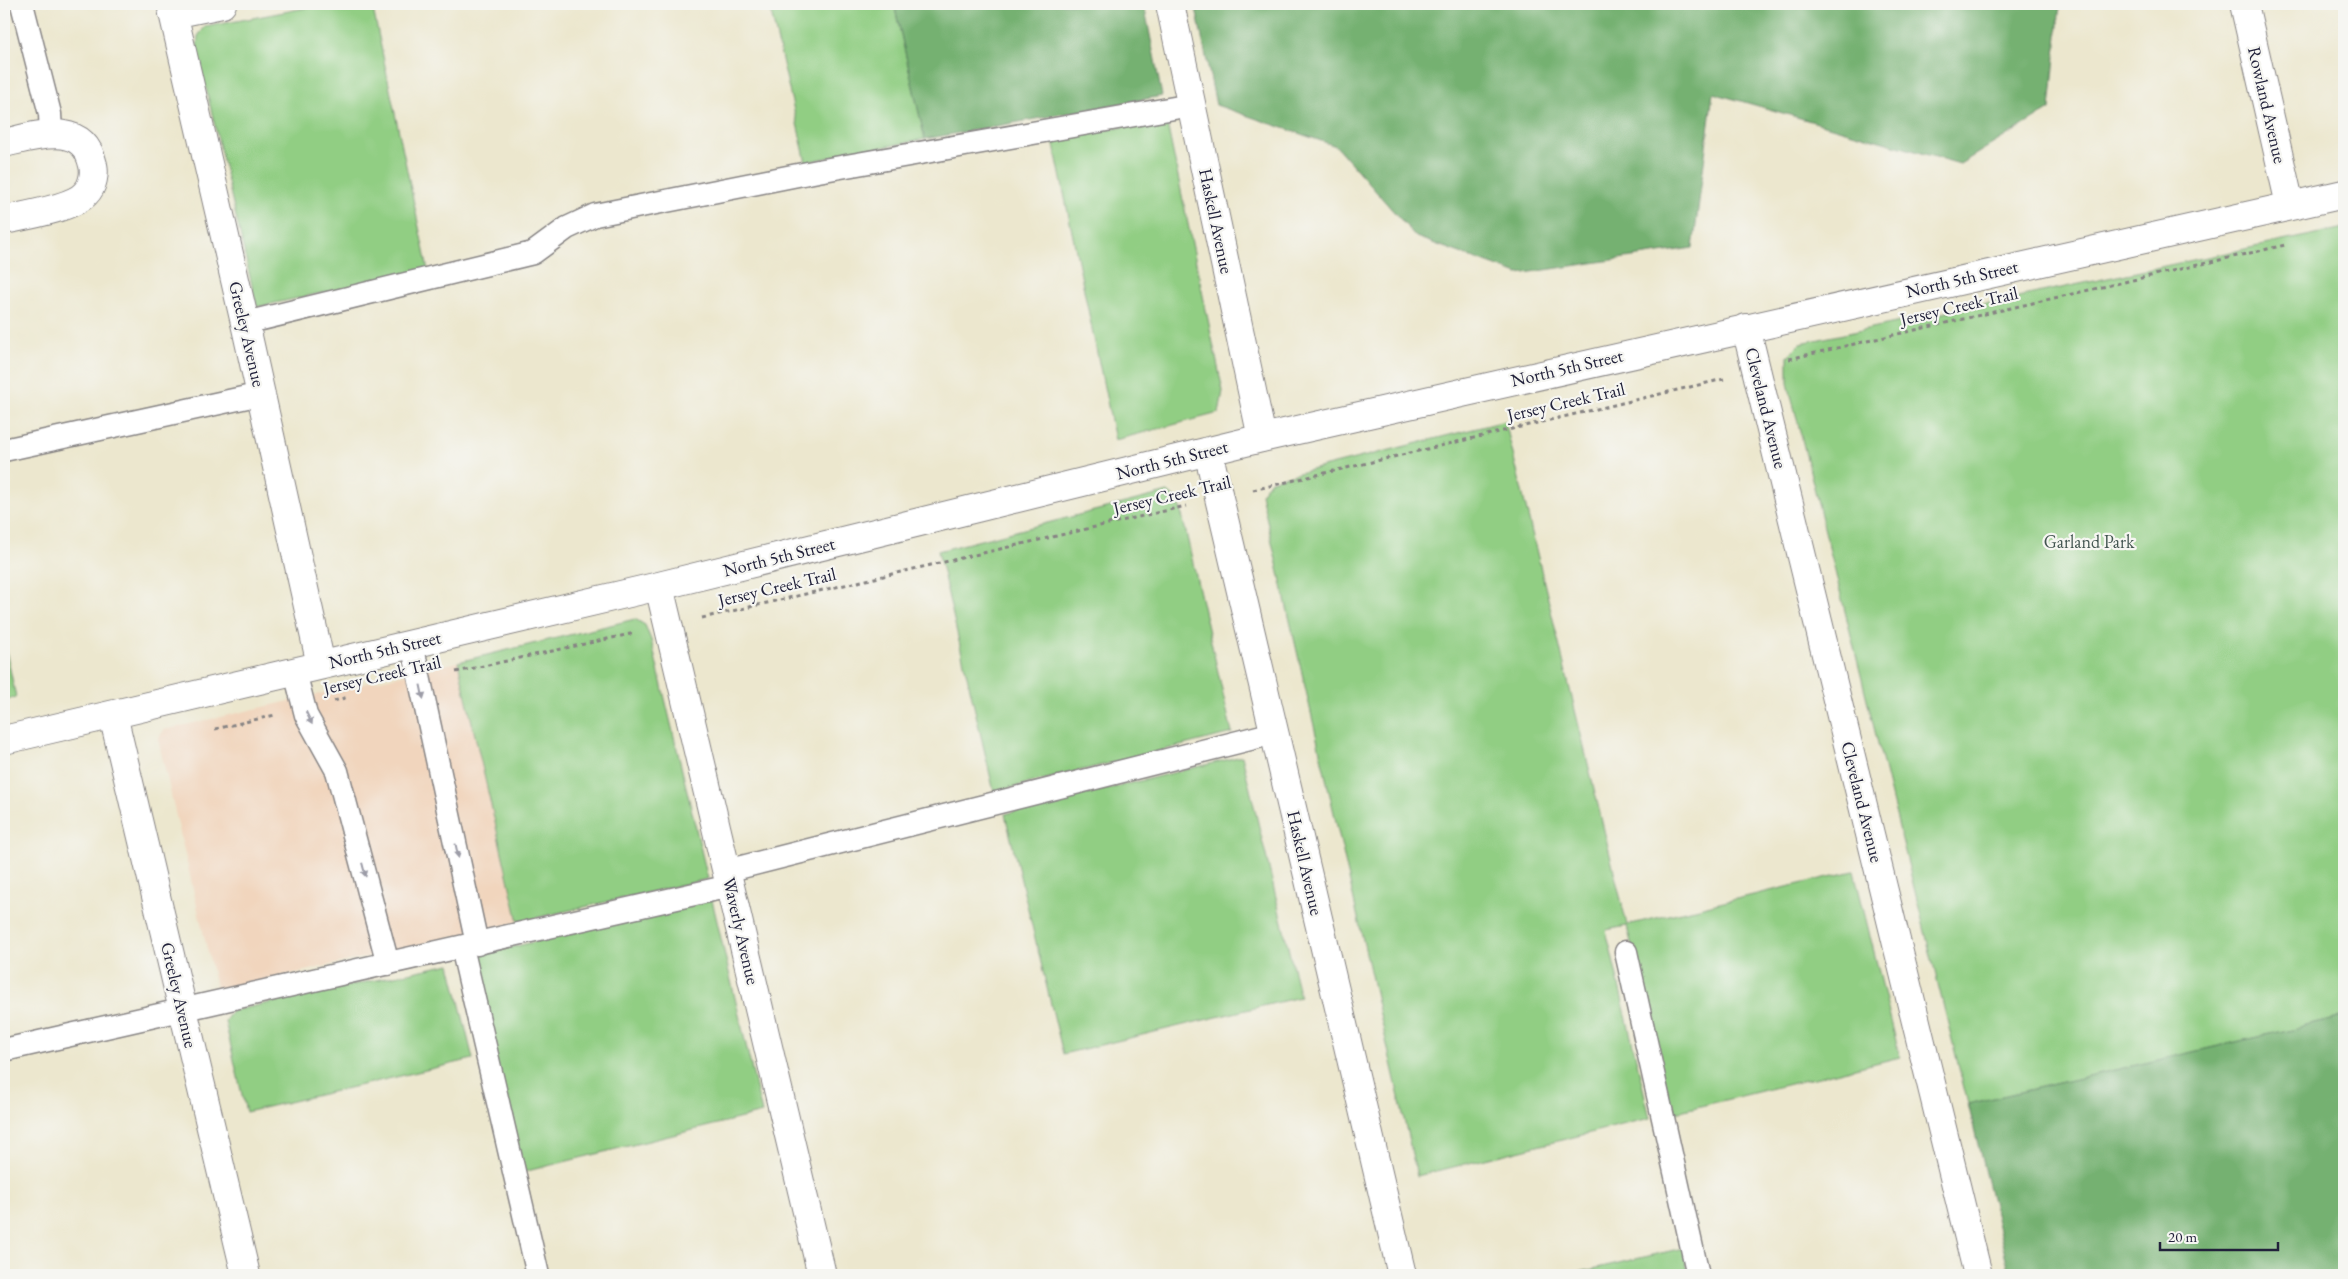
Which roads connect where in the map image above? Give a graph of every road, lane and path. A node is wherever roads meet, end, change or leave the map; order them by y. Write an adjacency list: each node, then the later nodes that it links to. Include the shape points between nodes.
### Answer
1 (22, 4): 7 (lane, via 50,114)
2 (222, 4): 5 (street)
3 (1170, 4): 6 (street, Haskell Avenue)
4 (2244, 4): 10 (street, Rowland Avenue)
5 (172, 9): 13 (street, Greeley Avenue)
6 (1191, 105): 13 (lane, via 818,171 595,215 567,228 533,253); 17 (street, Haskell Avenue)
7 (51, 133): 8 (street); 11 (street, via 76,138 90,152 95,174 86,193 58,208)
8 (4, 143)
9 (2344, 194): 10 (street, North 5th Street)
10 (2290, 205): 14 (street, North 5th Street)
11 (4, 220)
12 (2291, 244): 15 (path, Jersey Creek Trail, via 1801,356)
13 (245, 323): 16 (street, Greeley Avenue)
14 (1746, 328): 15 (street, Cleveland Avenue); 17 (street, North 5th Street)
15 (1756, 370): 20 (path, Jersey Creek Trail); 44 (street, Cleveland Avenue)
16 (261, 394): 18 (lane); 24 (street, Greeley Avenue)
17 (1262, 438): 19 (street, North 5th Street)
18 (4, 450)
19 (1208, 452): 20 (street, Haskell Avenue); 21 (street, North 5th Street)
20 (1219, 498): 22 (path, Jersey Creek Trail); 31 (street, Haskell Avenue)
21 (659, 586): 22 (street, Waverly Avenue); 23 (street, North 5th Street)
22 (668, 626): 26 (path, Jersey Creek Trail); 33 (street, Waverly Avenue)
23 (412, 644): 24 (street, North 5th Street); 26 (lane)
24 (321, 665): 25 (street, North 5th Street)
25 (295, 672): 28 (lane); 29 (street, North 5th Street)
26 (420, 680): 34 (lane, one-way to 34)
27 (352, 696): 28 (path, Jersey Creek Trail)
28 (304, 708): 30 (path, Jersey Creek Trail); 36 (lane, one-way to 36, via 337,771)
29 (113, 715): 32 (street, North 5th Street); 37 (street, Greeley Avenue)
30 (207, 730)
31 (1274, 733): 33 (lane); 42 (street, Haskell Avenue)
32 (4, 740)
33 (728, 879): 34 (lane); 41 (street, Waverly Avenue)
34 (469, 946): 36 (lane); 40 (lane)
35 (1626, 952): 43 (lane)
36 (388, 964): 37 (lane)
37 (183, 1010): 38 (lane); 39 (street, Greeley Avenue)
38 (4, 1050)
39 (246, 1275)
40 (538, 1275)
41 (822, 1275)
42 (1402, 1275)
43 (1698, 1275)
44 (1978, 1275)

